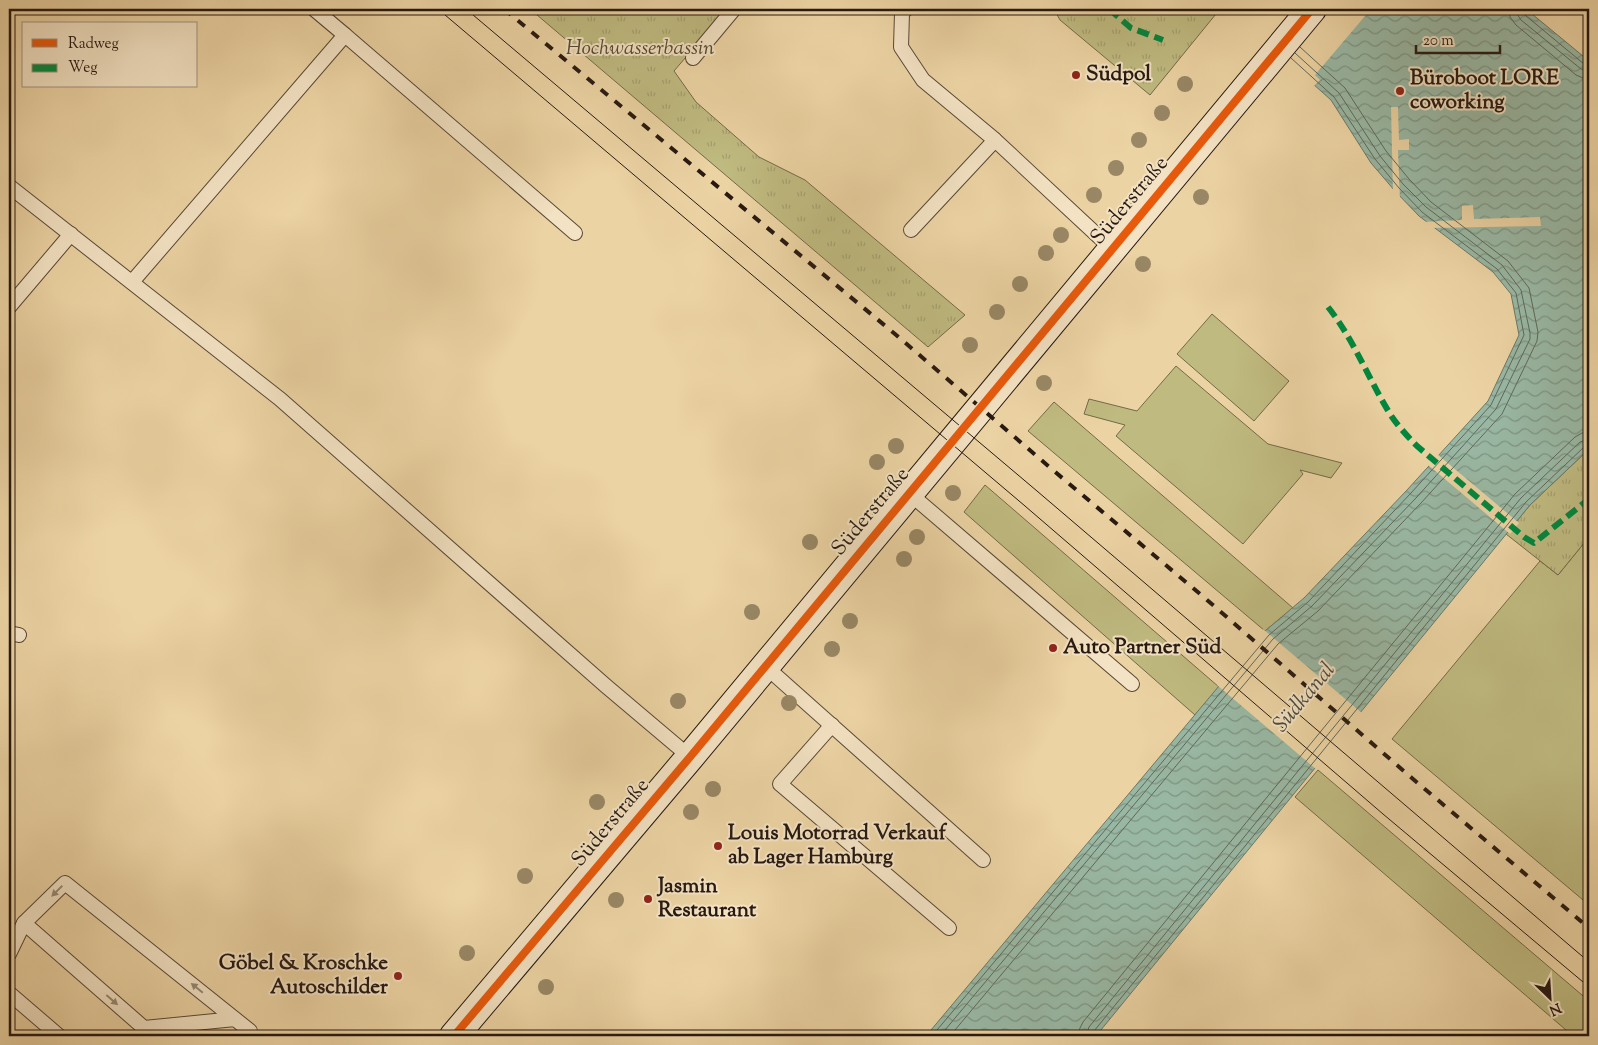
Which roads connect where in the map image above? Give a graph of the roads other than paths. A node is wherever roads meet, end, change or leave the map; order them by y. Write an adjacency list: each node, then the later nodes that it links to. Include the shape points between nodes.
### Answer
1 (314, 9): 5 (lane)
2 (734, 9): 6 (lane)
3 (906, 9): 7 (lane, via 902,13 901,47 923,80)
4 (1312, 9): 12 (main road, Süderstraße)
5 (345, 35): 10 (lane); 13 (lane)
6 (693, 58)
7 (995, 140): 9 (lane); 12 (lane)
8 (9, 186): 11 (lane)
9 (911, 230)
10 (575, 233)
11 (71, 234): 13 (lane); 14 (lane)
12 (1112, 250): 15 (main road, Süderstraße)
13 (132, 282): 19 (lane, via 280,399)
14 (9, 307)
15 (910, 493): 16 (main road, Süderstraße); 17 (lane)
16 (766, 666): 18 (lane); 19 (main road, Süderstraße)
17 (1132, 684)
18 (832, 725): 20 (lane); 22 (lane, via 780,784)
19 (690, 757): 28 (main road, Süderstraße)
20 (984, 860)
21 (24, 923): 23 (lane); 25 (lane, one-way to 25, via 144,1028); 25 (lane, one-way to 21, via 64,883)
22 (949, 928)
23 (9, 954)
24 (9, 993): 26 (lane)
25 (235, 1019): 27 (lane, via 250,1031)
26 (59, 1036)
27 (249, 1036)
28 (454, 1036)

